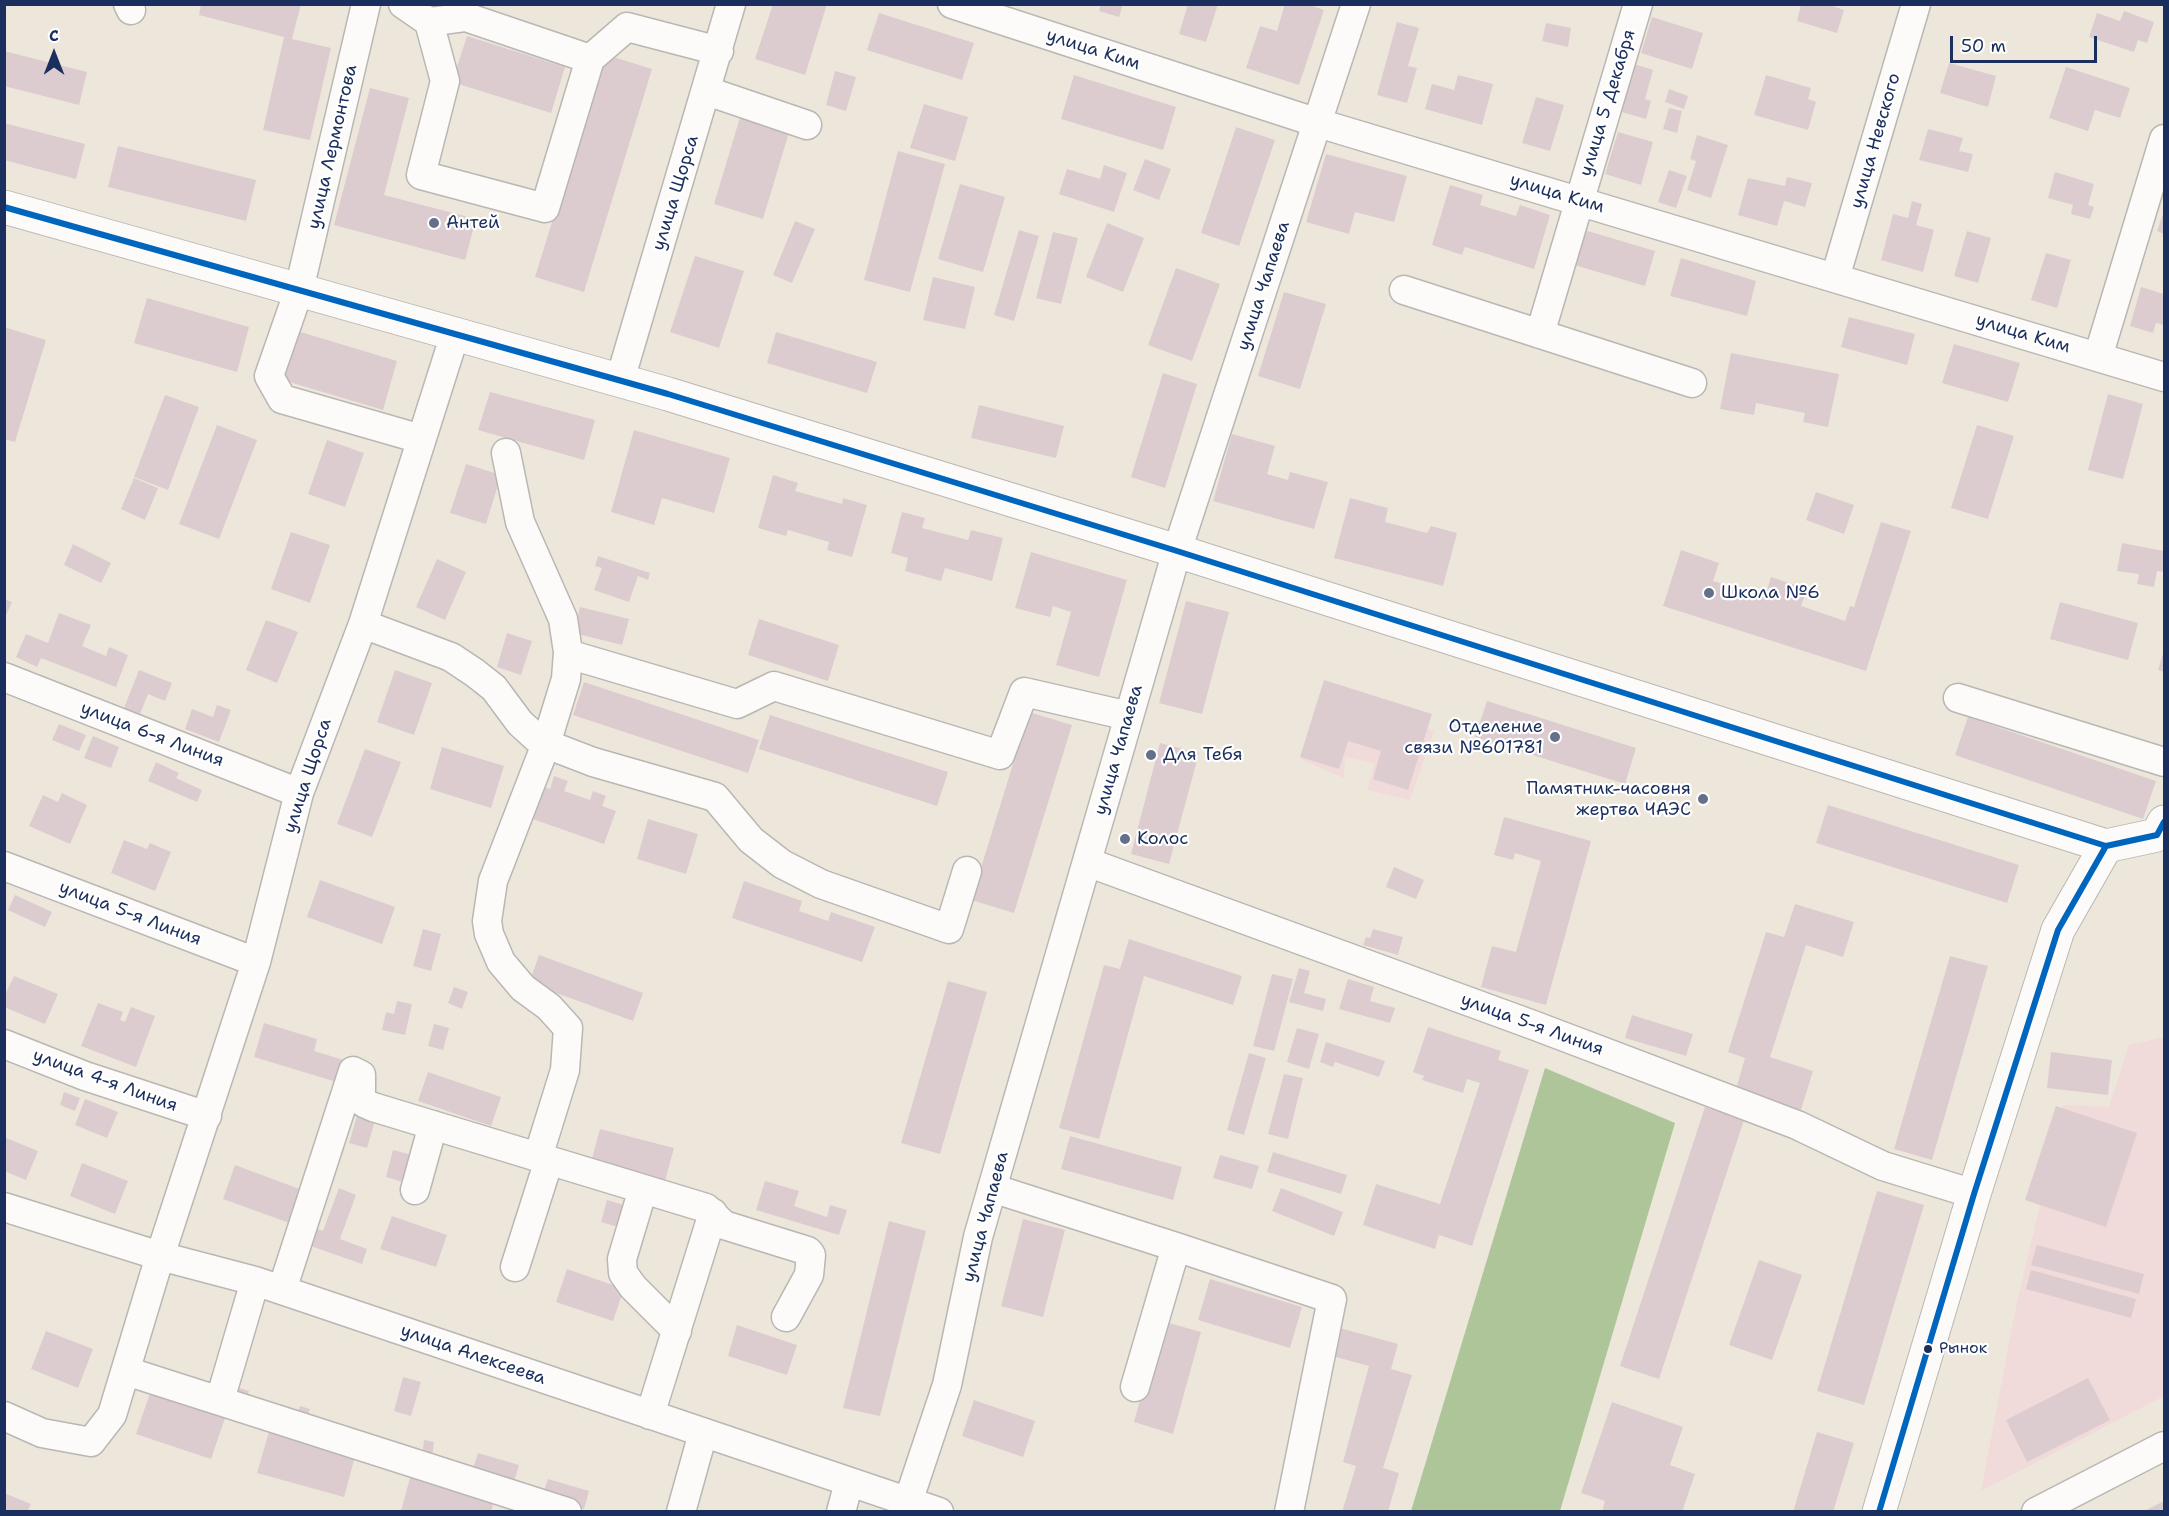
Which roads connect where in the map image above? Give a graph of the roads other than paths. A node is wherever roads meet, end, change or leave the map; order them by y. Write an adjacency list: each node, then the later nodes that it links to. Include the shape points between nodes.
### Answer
1 (366, 4): 18 (street, улица Лермонтова)
2 (403, 4): 8 (street)
3 (731, 4): 9 (street, улица Щорса)
4 (952, 4): 12 (street, улица Ким)
5 (1356, 4): 12 (street, улица Чапаева)
6 (1638, 4): 15 (street, улица 5 Декабря)
7 (1916, 4): 17 (street, улица Невского)
8 (429, 22): 10 (street, via 466,17); 10 (street, via 445,81 421,175 544,208)
9 (718, 51): 10 (street, via 627,27); 11 (street, улица Щорса)
10 (590, 59)
11 (707, 91): 13 (street); 24 (street, улица Щорса)
12 (1318, 123): 15 (street, улица Ким); 28 (street, улица Чапаева)
13 (807, 125)
14 (2164, 139): 22 (street)
15 (1578, 201): 17 (street, улица Ким); 21 (street, улица 5 Декабря)
16 (4, 207): 18 (main road)
17 (1835, 278): 22 (street, улица Ким)
18 (299, 290): 20 (main road); 26 (street, улица Лермонтова, via 269,376 282,399)
19 (1404, 290): 21 (street)
20 (455, 334): 24 (main road); 26 (street, улица Щорса)
21 (1540, 334): 25 (street)
22 (2098, 357): 23 (street, улица Ким)
23 (2164, 377)
24 (620, 380): 28 (main road)
25 (1692, 383)
26 (421, 439): 29 (street, улица Щорса)
27 (507, 453): 30 (street, via 520,522 563,619)
28 (1177, 551): 33 (street, улица Чапаева); 38 (main road)
29 (363, 624): 34 (street, via 451,657 494,688 520,723); 36 (street, улица Щорса)
30 (568, 654): 33 (street, via 737,704 774,686 1000,755 1024,692); 34 (street, via 566,679)
31 (4, 677): 36 (street, улица 6-я Линия)
32 (1958, 698): 35 (street)
33 (1129, 716): 39 (street, улица Чапаева)
34 (546, 744): 41 (street, via 604,766 716,797 751,840 782,864 821,884 949,929); 46 (street, via 493,881 488,921 489,934 508,970 567,1028 565,1070)
35 (2164, 762)
36 (299, 793): 42 (street, улица Щорса)
37 (2164, 822): 38 (main road, via 2157,835)
38 (2106, 846): 50 (main road, via 2058,930)
39 (1087, 862): 47 (street, улица Чапаева); 50 (street, улица 5-я Линия, via 1797,1125 1883,1166)
40 (4, 866): 42 (street, улица 5-я Линия)
41 (967, 871)
42 (256, 962): 44 (street, улица Щорса)
43 (4, 1044): 44 (street, улица 4-я Линия, via 85,1076)
44 (207, 1116): 54 (street, улица Щорса)
45 (433, 1125): 46 (street); 49 (street); 56 (street, via 364,1103 362,1075 353,1071)
46 (544, 1159): 48 (street); 55 (street)
47 (992, 1188): 53 (street); 67 (street, улица Чапаева, via 947,1385)
48 (643, 1189): 52 (street); 58 (street, via 622,1259 623,1273)
49 (415, 1190)
50 (1974, 1194): 74 (main road)
51 (4, 1207): 54 (street, улица Алексеева)
52 (713, 1213): 57 (street, via 724,1225 811,1255 812,1267 805,1286); 58 (street)
53 (1176, 1247): 60 (street); 73 (street, via 1332,1299)
54 (159, 1256): 56 (street, улица Алексеева); 59 (street, улица Щорса)
55 (515, 1267)
56 (268, 1285): 61 (street); 62 (street, улица Алексеева)
57 (786, 1317)
58 (676, 1331): 62 (street)
59 (126, 1371): 61 (street); 63 (street, улица Щорса, via 112,1415 91,1442 42,1433)
60 (1135, 1387)
61 (220, 1400): 68 (street)
62 (650, 1415): 64 (street, улица Алексеева)
63 (4, 1416)
64 (703, 1433): 66 (street, улица Алексеева); 70 (street)
65 (2164, 1446): 75 (street)
66 (849, 1482): 67 (street, улица Алексеева); 71 (street)
67 (908, 1502): 72 (street, улица Алексеева)
68 (518, 1504): 69 (street)
69 (567, 1512)
70 (681, 1512)
71 (840, 1512)
72 (939, 1512)
73 (1289, 1512)
74 (1879, 1512)
75 (2036, 1512)

